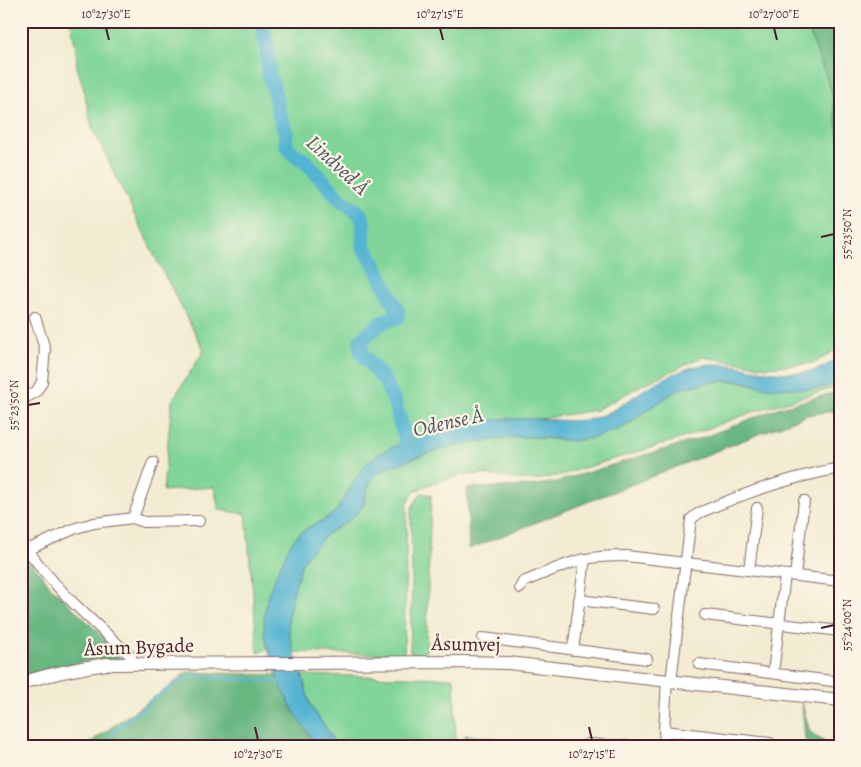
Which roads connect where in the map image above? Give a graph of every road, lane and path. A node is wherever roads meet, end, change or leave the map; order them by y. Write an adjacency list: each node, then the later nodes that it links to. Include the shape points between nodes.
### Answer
1 (35, 316): 2 (street, via 45,349 42,382 36,392)
2 (21, 400)
3 (154, 462): 7 (street)
4 (840, 468): 12 (street, via 755,490 694,516)
5 (804, 501): 14 (street)
6 (757, 508): 13 (street)
7 (133, 518): 8 (street, via 144,522); 10 (street, via 76,528)
8 (199, 521)
9 (21, 540): 10 (street)
10 (27, 550): 25 (street, via 56,585 132,656)
11 (584, 559): 12 (street, via 626,556); 16 (street, via 524,582); 17 (street)
12 (686, 563): 13 (street); 29 (street)
13 (749, 570): 14 (street)
14 (790, 575): 15 (street); 20 (street)
15 (840, 581)
16 (520, 588)
17 (579, 600): 18 (street); 23 (street)
18 (654, 608)
19 (705, 615): 20 (street)
20 (779, 624): 21 (street); 28 (street)
21 (840, 631)
22 (484, 638): 23 (street, Åsumvej)
23 (573, 650): 24 (street, Åsumvej)
24 (647, 659)
25 (133, 663): 26 (street, Åsum Bygade); 31 (street, Åsum Bygade, via 82,667)
26 (259, 663): 29 (street, Åsumvej, via 508,663)
27 (700, 664): 28 (street)
28 (773, 673): 30 (street)
29 (669, 680): 32 (street, Åsumvej); 33 (street)
30 (840, 682)
31 (21, 683)
32 (840, 700)
33 (664, 731): 34 (street); 37 (street)
34 (729, 742): 38 (street, via 770,743)
35 (587, 744): 36 (street)
36 (627, 746)
37 (665, 746)
38 (770, 746)

